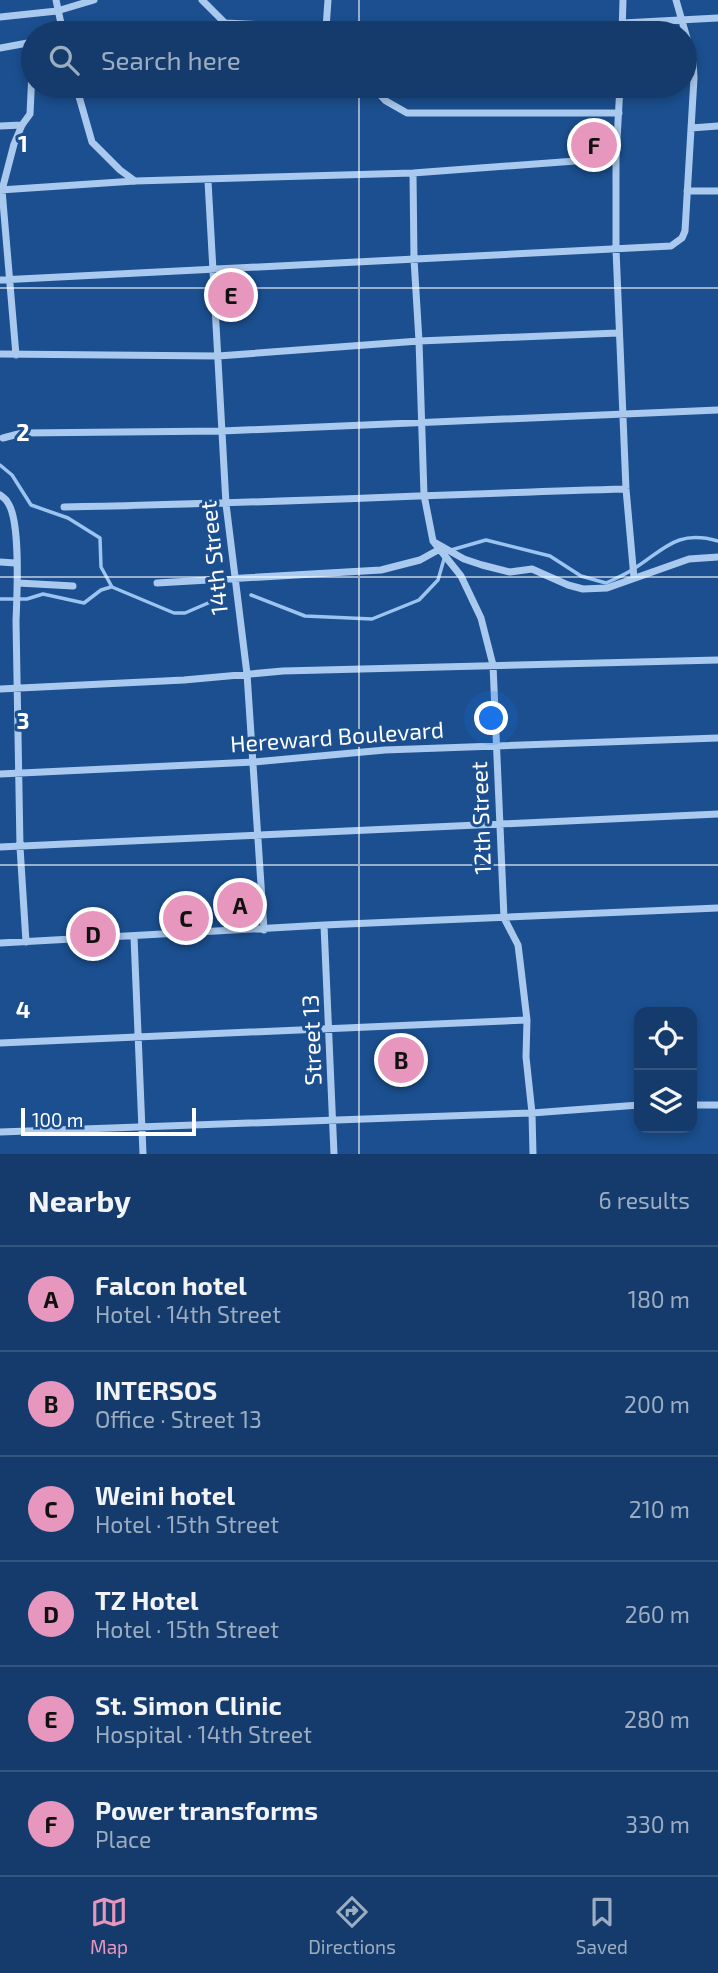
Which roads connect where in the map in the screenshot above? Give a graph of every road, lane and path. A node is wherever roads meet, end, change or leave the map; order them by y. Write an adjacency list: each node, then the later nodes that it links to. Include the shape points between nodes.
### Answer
1 (56, 0): 7 (street)
2 (94, 0): 7 (street)
3 (201, 0): 12 (street)
4 (328, 0): 13 (street)
5 (622, 0): 14 (street)
6 (676, 0): 9 (street)
7 (57, 11): 8 (street); 11 (street)
8 (0, 17)
9 (681, 18): 10 (street); 15 (street); 16 (street)
10 (718, 18)
11 (60, 21)
12 (223, 21)
13 (328, 21)
14 (622, 21)
15 (646, 21)
16 (682, 21)
17 (21, 44): 18 (street)
18 (0, 48)
19 (31, 98): 25 (street, via 30,114)
20 (79, 98): 31 (street, via 92,142)
21 (383, 98): 24 (street, via 407,113)
22 (620, 98): 24 (street)
23 (692, 98): 28 (street)
24 (620, 113): 29 (street)
25 (22, 125): 26 (street); 33 (street)
26 (0, 126)
27 (718, 126): 28 (street)
28 (691, 128): 34 (street)
29 (616, 158): 30 (street); 36 (street)
30 (413, 173): 32 (street); 37 (street, 12th Street)
31 (135, 181): 32 (street); 33 (street)
32 (208, 181): 38 (street, 14th Street)
33 (1, 190): 39 (street)
34 (687, 191): 35 (street); 36 (street, via 685,231 678,242 663,248)
35 (718, 191)
36 (615, 249): 37 (street); 40 (street)
37 (414, 259): 38 (street); 41 (street, 12th Street)
38 (213, 268): 39 (street); 44 (street, 14th Street)
39 (4, 280): 43 (street)
40 (618, 333): 41 (street); 46 (street)
41 (419, 341): 44 (street); 47 (street, 12th Street)
42 (0, 354): 43 (street)
43 (16, 355): 44 (street)
44 (218, 356): 48 (street, 14th Street)
45 (718, 411): 46 (street)
46 (622, 413): 47 (street); 50 (street)
47 (421, 421): 48 (street); 52 (street, 12th Street)
48 (222, 430): 49 (street, via 22,433); 53 (street, 14th Street)
49 (3, 439)
50 (626, 489): 52 (street); 61 (street)
51 (0, 495): 59 (street, via 9,503 15,523)
52 (424, 495): 53 (street); 55 (street, 12th Street)
53 (226, 504): 54 (street); 60 (street, 14th Street)
54 (64, 507)
55 (433, 541): 56 (street, 12th Street); 61 (street, via 482,565 510,572 532,569 583,589 607,588)
56 (438, 550): 60 (street, via 381,570); 66 (street, 12th Street, via 461,576 481,618)
57 (718, 557): 61 (street, via 689,559)
58 (0, 562): 59 (street)
59 (15, 563): 62 (street)
60 (234, 579): 63 (street); 67 (street, 14th Street)
61 (634, 579)
62 (18, 583): 64 (street); 68 (street)
63 (157, 583)
64 (73, 586)
65 (718, 660): 66 (street)
66 (493, 665): 67 (street); 71 (street, 12th Street)
67 (247, 674): 68 (street); 72 (street, 14th Street)
68 (18, 688): 69 (street); 73 (street)
69 (0, 689)
70 (718, 738): 71 (street, Hereward Boulevard)
71 (497, 746): 72 (street, Hereward Boulevard); 76 (street, 12th Street)
72 (254, 762): 73 (street, Hereward Boulevard); 77 (street, 14th Street)
73 (18, 773): 74 (street, Hereward Boulevard); 78 (street)
74 (0, 774)
75 (718, 814): 76 (street)
76 (500, 825): 77 (street); 81 (street, 12th Street)
77 (256, 835): 78 (street); 83 (street, 14th Street)
78 (20, 846): 79 (street); 85 (street)
79 (0, 847)
80 (718, 908): 81 (street)
81 (504, 918): 82 (street); 87 (street, 12th Street, via 518,945)
82 (324, 925): 83 (street); 88 (street, Street 13)
83 (264, 930): 84 (street)
84 (134, 937): 85 (street); 89 (street)
85 (26, 942): 86 (street)
86 (0, 943)
87 (527, 1020): 88 (street); 94 (street, 12th Street)
88 (329, 1027): 89 (street); 95 (street, Street 13)
89 (139, 1038): 90 (street); 96 (street)
90 (0, 1042)
91 (634, 1105): 94 (street)
92 (697, 1105): 93 (street)
93 (718, 1105)
94 (532, 1113): 95 (street); 100 (street, 12th Street)
95 (333, 1119): 96 (street); 99 (street, Street 13)
96 (142, 1128): 97 (street); 98 (street)
97 (0, 1132)
98 (143, 1154)
99 (334, 1154)
100 (533, 1154)

